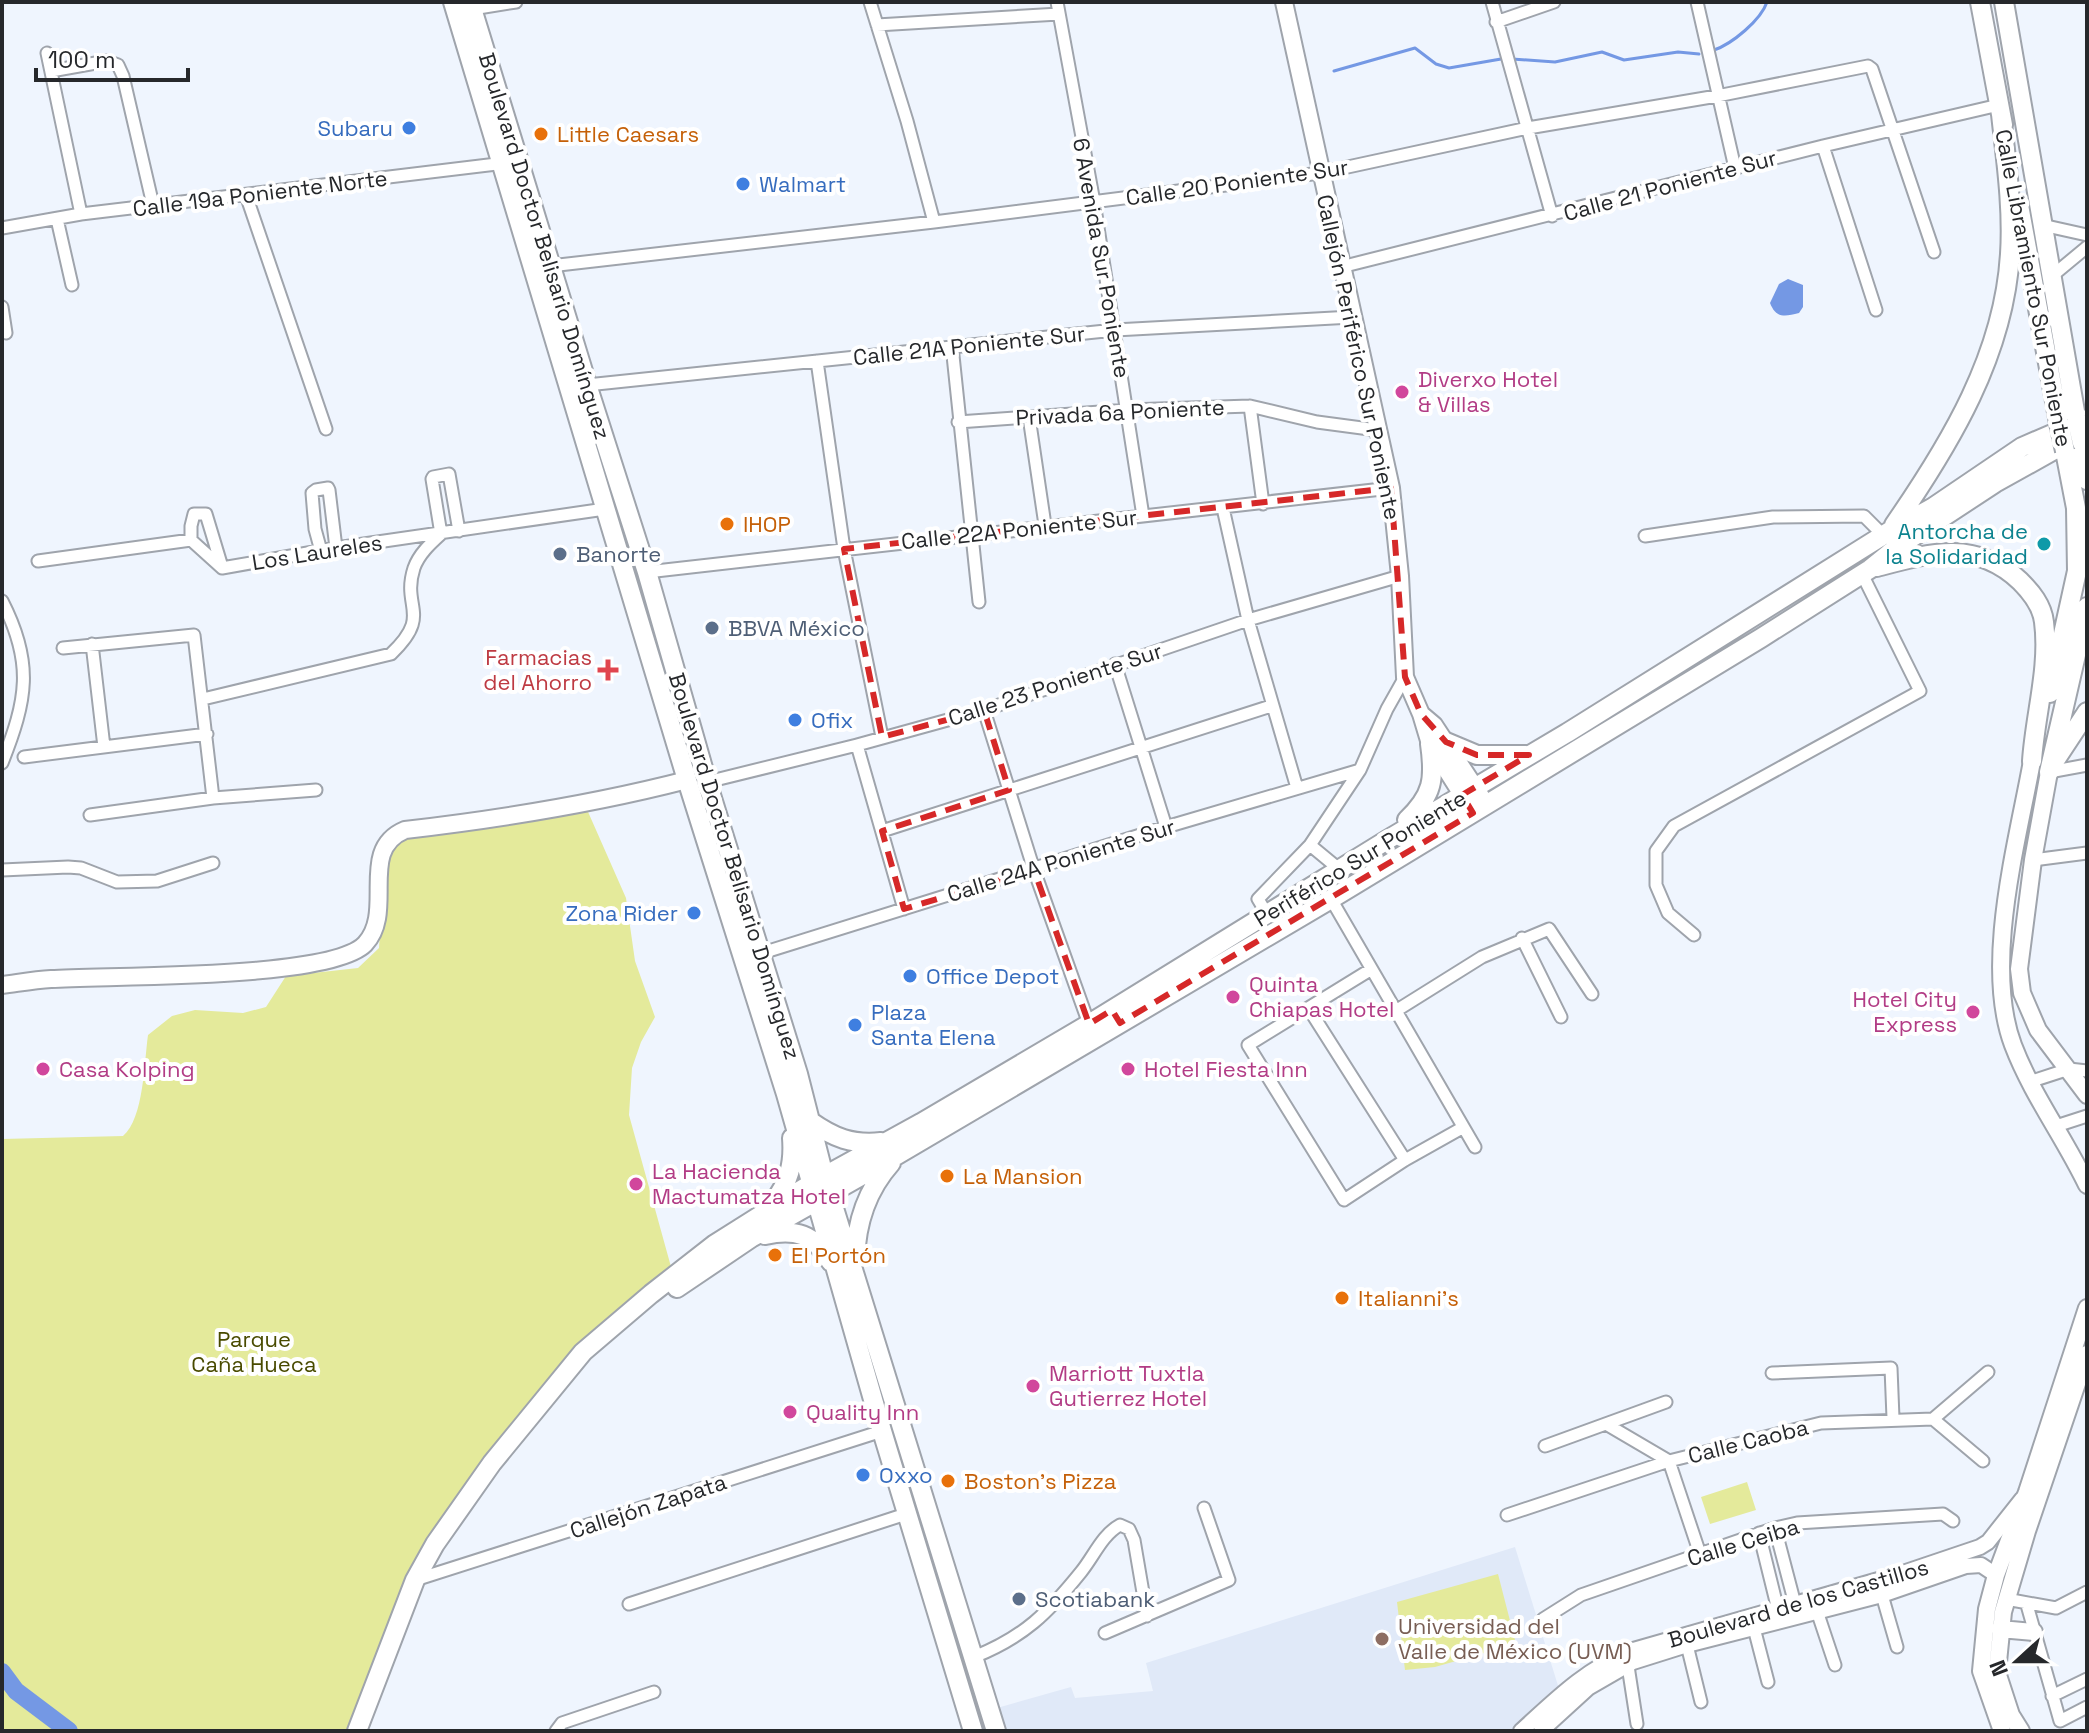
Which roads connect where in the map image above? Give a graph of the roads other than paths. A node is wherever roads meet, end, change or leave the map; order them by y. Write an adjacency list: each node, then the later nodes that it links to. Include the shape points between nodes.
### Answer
1 (453, 2): 21 (main road, Boulevard Doctor Belisario Domínguez)
2 (516, 2): 10 (street)
3 (870, 2): 13 (street)
4 (1284, 2): 23 (main road, Callejón Periférico Sur Poniente)
5 (1492, 2): 12 (street)
6 (1554, 2): 12 (street)
7 (1697, 2): 16 (street)
8 (1980, 2): 17 (main road, Calle Libramiento Sur Poniente)
9 (2004, 2): 31 (main road, Calle Libramiento Sur Poniente)
10 (471, 6): 21 (main road, Boulevard Doctor Belisario Domínguez)
11 (1058, 8): 13 (street); 25 (street, 6 Avenida Sur Poniente)
12 (1496, 22): 18 (street)
13 (877, 25): 30 (street)
14 (47, 53): 15 (street)
15 (51, 71): 26 (street, via 107,61 118,65); 27 (street)
16 (1717, 96): 18 (street, Calle 20 Poniente Sur); 19 (street, Calle 20 Poniente Sur, via 1870,66); 22 (street)
17 (2000, 110): 19 (street, Calle 21 Poniente Sur); 51 (main road, Calle Libramiento Sur Poniente); 65 (main road, via 2010,200 2004,303 1986,363 1961,418)
18 (1528, 128): 23 (street, Calle 20 Poniente Sur); 28 (street)
19 (1893, 130): 20 (street, Calle 21 Poniente Sur); 35 (street)
20 (1823, 146): 22 (street, Calle 21 Poniente Sur); 41 (street)
21 (510, 162): 24 (street, Calle 19a Poniente Norte); 36 (main road, Boulevard Doctor Belisario Domínguez); 60 (main road, Boulevard Doctor Belisario Domínguez)
22 (1735, 168): 28 (street, Calle 21 Poniente Sur)
23 (1320, 173): 25 (street, Calle 20 Poniente Sur); 37 (main road, Callejón Periférico Sur Poniente)
24 (246, 195): 26 (street, Calle 19a Poniente Norte); 53 (street)
25 (1094, 202): 30 (street, Calle 20 Poniente Sur); 43 (street, 6 Avenida Sur Poniente)
26 (153, 205): 27 (street, Calle 19a Poniente Norte)
27 (81, 214): 29 (street, Calle 19a Poniente Norte)
28 (1552, 216): 37 (street, Calle 21 Poniente Sur)
29 (57, 219): 32 (street, Calle 19a Poniente Norte); 39 (street)
30 (934, 222): 36 (street, Calle 20 Poniente Sur)
31 (2042, 225): 33 (street); 38 (main road, Calle Libramiento Sur Poniente)
32 (2, 228)
33 (2087, 235)
34 (2087, 247): 38 (street)
35 (1934, 252)
36 (550, 266): 47 (main road, Boulevard Doctor Belisario Domínguez)
37 (1341, 267): 42 (main road, Callejón Periférico Sur Poniente)
38 (2052, 276): 51 (main road, Calle Libramiento Sur Poniente)
39 (72, 285)
40 (2, 307): 44 (street)
41 (1876, 310)
42 (1352, 317): 43 (street, Calle 21A Poniente Sur); 54 (main road, Callejón Periférico Sur Poniente)
43 (1115, 330): 45 (street, Calle 21A Poniente Sur); 49 (street, 6 Avenida Sur Poniente)
44 (6, 333)
45 (952, 346): 46 (street, Calle 21A Poniente Sur); 52 (street)
46 (817, 361): 47 (street, Calle 21A Poniente Sur); 70 (street)
47 (587, 385): 74 (main road, Boulevard Doctor Belisario Domínguez)
48 (1250, 406): 49 (street, Privada 6a Poniente); 54 (street, Privada 6a Poniente); 58 (street)
49 (1128, 410): 50 (street, Privada 6a Poniente); 61 (street, 6 Avenida Sur Poniente)
50 (1029, 417): 52 (street, Privada 6a Poniente); 62 (street)
51 (2074, 419): 55 (main road, Calle Libramiento Sur Poniente, bridge); 65 (main road, Periférico Sur Poniente)
52 (958, 422): 64 (street)
53 (326, 429)
54 (1377, 430): 57 (main road, Callejón Periférico Sur Poniente)
55 (2078, 443): 56 (main road, Calle Libramiento Sur Poniente); 75 (main road, via 2056,449 1995,483); 97 (main road, Calle Libramiento Sur Poniente, via 2077,571)
56 (2087, 480)
57 (1391, 488): 58 (street, Calle 22A Poniente Sur); 76 (main road, Callejón Periférico Sur Poniente)
58 (1263, 504): 59 (street, Calle 22A Poniente Sur)
59 (1223, 508): 61 (street, Calle 22A Poniente Sur); 80 (street)
60 (605, 509): 63 (street, Los Laureles); 102 (main road, Boulevard Doctor Belisario Domínguez)
61 (1143, 516): 62 (street, Calle 22A Poniente Sur)
62 (1045, 525): 64 (street, Calle 22A Poniente Sur)
63 (459, 531): 66 (street, Los Laureles); 66 (street, via 447,474 432,479)
64 (972, 533): 70 (street, Calle 22A Poniente Sur); 78 (street)
65 (1886, 533): 67 (street, via 1864,516 1773,517); 95 (main road, Periférico Sur Poniente)
66 (441, 534): 69 (street, Los Laureles); 85 (street, via 414,569 416,616 391,654)
67 (1645, 536)
68 (191, 540): 72 (street); 73 (street, Los Laureles); 73 (street, via 194,514 206,514)
69 (336, 548): 71 (street, Los Laureles); 71 (street, via 329,490 316,490 312,507)
70 (844, 549): 74 (street, Calle 22A Poniente Sur); 90 (street)
71 (321, 551): 73 (street, Los Laureles)
72 (38, 561)
73 (222, 568)
74 (647, 572): 103 (main road, Boulevard Doctor Belisario Domínguez)
75 (1866, 572): 97 (main road, via 1962,551 2005,566 2033,593 2044,618 2046,650); 109 (main road, Periférico Sur Poniente); 124 (street, via 1920,691 1674,826 1656,851 1656,885 1668,913)
76 (1400, 576): 80 (street, Calle 23 Poniente Sur); 84 (main road, Callejón Periférico Sur Poniente)
77 (2, 601): 98 (street, via 15,627 25,672 24,694)
78 (979, 602)
79 (2087, 607): 101 (main road)
80 (1248, 620): 83 (street, Calle 23 Poniente Sur); 86 (street)
81 (92, 644): 82 (street); 85 (street, via 194,635); 94 (street)
82 (63, 648)
83 (1115, 664): 87 (street, Calle 23 Poniente Sur); 93 (street)
84 (1405, 677): 91 (main road); 100 (street)
85 (203, 699): 89 (street)
86 (1271, 706): 93 (street); 104 (street)
87 (984, 710): 90 (street, Calle 23 Poniente Sur); 106 (street)
88 (2087, 712): 101 (main road)
89 (207, 734): 94 (street); 108 (street)
90 (882, 737): 92 (street, Calle 23 Poniente Sur)
91 (1438, 743): 95 (main road, via 1477,755); 107 (main road); 113 (main road, via 1431,789 1420,808)
92 (857, 745): 103 (street, Calle 23 Poniente Sur); 112 (street)
93 (1141, 746): 106 (street); 111 (street)
94 (104, 747): 96 (street)
95 (1529, 755): 107 (main road, Periférico Sur Poniente)
96 (24, 757)
97 (2032, 761): 139 (main road, via 2004,922 2000,987 2010,1034)
98 (2, 763)
99 (2087, 765): 101 (street)
100 (1360, 770): 104 (street, Calle 24A Poniente Sur); 114 (street)
101 (2054, 770): 116 (main road)
102 (687, 780): 128 (main road, via 605,800 392,835 380,861 377,921 365,944 344,956 267,970); 141 (main road, Boulevard Doctor Belisario Domínguez)
103 (707, 782): 126 (main road, Boulevard Doctor Belisario Domínguez)
104 (1297, 788): 111 (street, Calle 24A Poniente Sur)
105 (316, 790): 108 (street)
106 (1009, 790): 112 (street); 120 (street)
107 (1469, 791): 109 (main road); 113 (main road, Periférico Sur Poniente)
108 (213, 798): 110 (street)
109 (1480, 808): 121 (main road, Periférico Sur Poniente)
110 (90, 815)
111 (1166, 827): 120 (street, Calle 24A Poniente Sur)
112 (882, 831): 122 (street)
113 (1387, 840): 118 (main road, Periférico Sur Poniente)
114 (1310, 845): 118 (street); 123 (street, via 1258,899)
115 (2087, 853): 116 (street)
116 (2033, 860): 137 (main road, via 2019,969 2022,993 2038,1030)
117 (213, 863): 119 (street, via 157,881 117,882 68,867)
118 (1339, 869): 123 (main road, Periférico Sur Poniente)
119 (2, 870)
120 (1034, 870): 122 (street, Calle 24A Poniente Sur); 134 (street)
121 (1331, 899): 127 (street); 132 (main road, Periférico Sur Poniente)
122 (904, 909): 126 (street, Calle 24A Poniente Sur)
123 (1267, 914): 132 (main road, Periférico Sur Poniente)
124 (1694, 935)
125 (1522, 938): 129 (street, via 1549,929); 131 (street); 133 (street)
126 (762, 953): 143 (main road, Boulevard Doctor Belisario Domínguez)
127 (1370, 970): 130 (street); 131 (street)
128 (2, 985)
129 (1592, 994)
130 (1309, 1009): 148 (street); 148 (street, via 1248,1045 1344,1200)
131 (1394, 1012): 145 (street)
132 (1116, 1016): 134 (main road, Periférico Sur Poniente); 136 (main road, Periférico Sur Poniente)
133 (1561, 1017)
134 (1089, 1024): 135 (main road, Periférico Sur Poniente)
135 (1065, 1038): 136 (main road); 146 (main road, Periférico Sur Poniente)
136 (1062, 1057): 146 (main road, Periférico Sur Poniente)
137 (2069, 1069): 138 (street); 139 (street); 140 (main road)
138 (2087, 1071)
139 (2029, 1082): 144 (main road)
140 (2087, 1095)
141 (791, 1111): 150 (main road, Boulevard Doctor Belisario Domínguez); 151 (main road, via 791,1172 784,1189)
142 (2087, 1116): 144 (street)
143 (810, 1121): 146 (main road, via 850,1143); 150 (main road, Boulevard Doctor Belisario Domínguez)
144 (2053, 1127): 149 (main road)
145 (1462, 1128): 147 (street); 148 (street)
146 (896, 1146): 150 (main road, Periférico Sur Poniente); 153 (main road, via 870,1191)
147 (1475, 1147)
148 (1405, 1160)
149 (2087, 1185)
150 (820, 1188): 151 (main road); 152 (main road); 153 (main road, Boulevard Doctor Belisario Domínguez)
151 (758, 1217): 175 (main road, via 661,1285 583,1352 492,1463 435,1544)
152 (751, 1238): 153 (main road, via 781,1231 805,1235); 175 (main road, via 672,1291 590,1359 493,1474)
153 (847, 1275): 162 (main road, Boulevard Doctor Belisario Domínguez); 193 (main road, Boulevard Doctor Belisario Domínguez)
154 (2087, 1308): 166 (main road)
155 (2087, 1354): 178 (main road)
156 (1988, 1372): 160 (street)
157 (1772, 1373): 159 (street, via 1891,1368)
158 (1666, 1402): 161 (street)
159 (1893, 1418): 160 (street, Calle Caoba); 164 (street, Calle Caoba, via 1821,1423)
160 (1933, 1419): 165 (street)
161 (1606, 1424): 163 (street); 164 (street)
162 (882, 1431): 168 (main road, Boulevard Doctor Belisario Domínguez); 175 (street, Callejón Zapata)
163 (1545, 1446)
164 (1669, 1461): 169 (street, Calle Caoba); 173 (street)
165 (1983, 1461)
166 (2027, 1492): 174 (main road); 181 (street, Boulevard de los Castillos, via 1980,1547)
167 (1204, 1508): 184 (street, via 1229,1580)
168 (906, 1514): 179 (street); 206 (main road, Boulevard Doctor Belisario Domínguez)
169 (1507, 1515)
170 (1953, 1521): 171 (street, Calle Ceiba, via 1943,1514)
171 (1775, 1528): 172 (street, Calle Ceiba); 181 (street)
172 (1759, 1533): 173 (street, Calle Ceiba); 183 (street)
173 (1700, 1554): 185 (street, Calle Ceiba, via 1581,1595)
174 (1996, 1575): 177 (street, Boulevard de los Castillos, via 1976,1564); 210 (main road, via 1981,1671)
175 (422, 1578): 203 (main road); 204 (main road)
176 (2087, 1592): 180 (street, via 2056,1608)
177 (1882, 1595): 182 (street, Boulevard de los Castillos); 191 (street)
178 (2006, 1599): 180 (street); 187 (main road)
179 (629, 1604)
180 (2027, 1605): 188 (street)
181 (1797, 1610): 182 (street, Boulevard de los Castillos); 183 (street, Boulevard de los Castillos)
182 (1817, 1611): 194 (street)
183 (1779, 1615): 186 (street, Boulevard de los Castillos); 192 (street, Boulevard de los Castillos)
184 (1147, 1616): 189 (street); 193 (street, via 1134,1540 1120,1525 1110,1530 1082,1571 1032,1626)
185 (1543, 1619)
186 (1754, 1628): 190 (street, Boulevard de los Castillos); 197 (street)
187 (2000, 1629): 188 (main road); 211 (main road, via 1997,1672)
188 (2034, 1632): 199 (street)
189 (1105, 1633)
190 (1687, 1645): 192 (street, Boulevard de los Castillos); 200 (street)
191 (1897, 1647)
192 (1646, 1653): 195 (street, Boulevard de los Castillos); 208 (street, Boulevard de los Castillos, via 1603,1662)
193 (974, 1657): 207 (main road, Boulevard Doctor Belisario Domínguez)
194 (1835, 1665)
195 (1628, 1666): 202 (street); 209 (street, Boulevard de los Castillos, via 1588,1688)
196 (2087, 1679): 199 (street)
197 (1768, 1682)
198 (654, 1692): 205 (street, via 562,1723)
199 (2052, 1696): 201 (street, via 2060,1721)
200 (1701, 1702)
201 (2087, 1707)
202 (1637, 1724)
203 (357, 1731)
204 (367, 1731)
205 (556, 1731)
206 (973, 1731)
207 (996, 1731)
208 (1521, 1731)
209 (1541, 1731)
210 (2002, 1731)
211 (2021, 1731)

